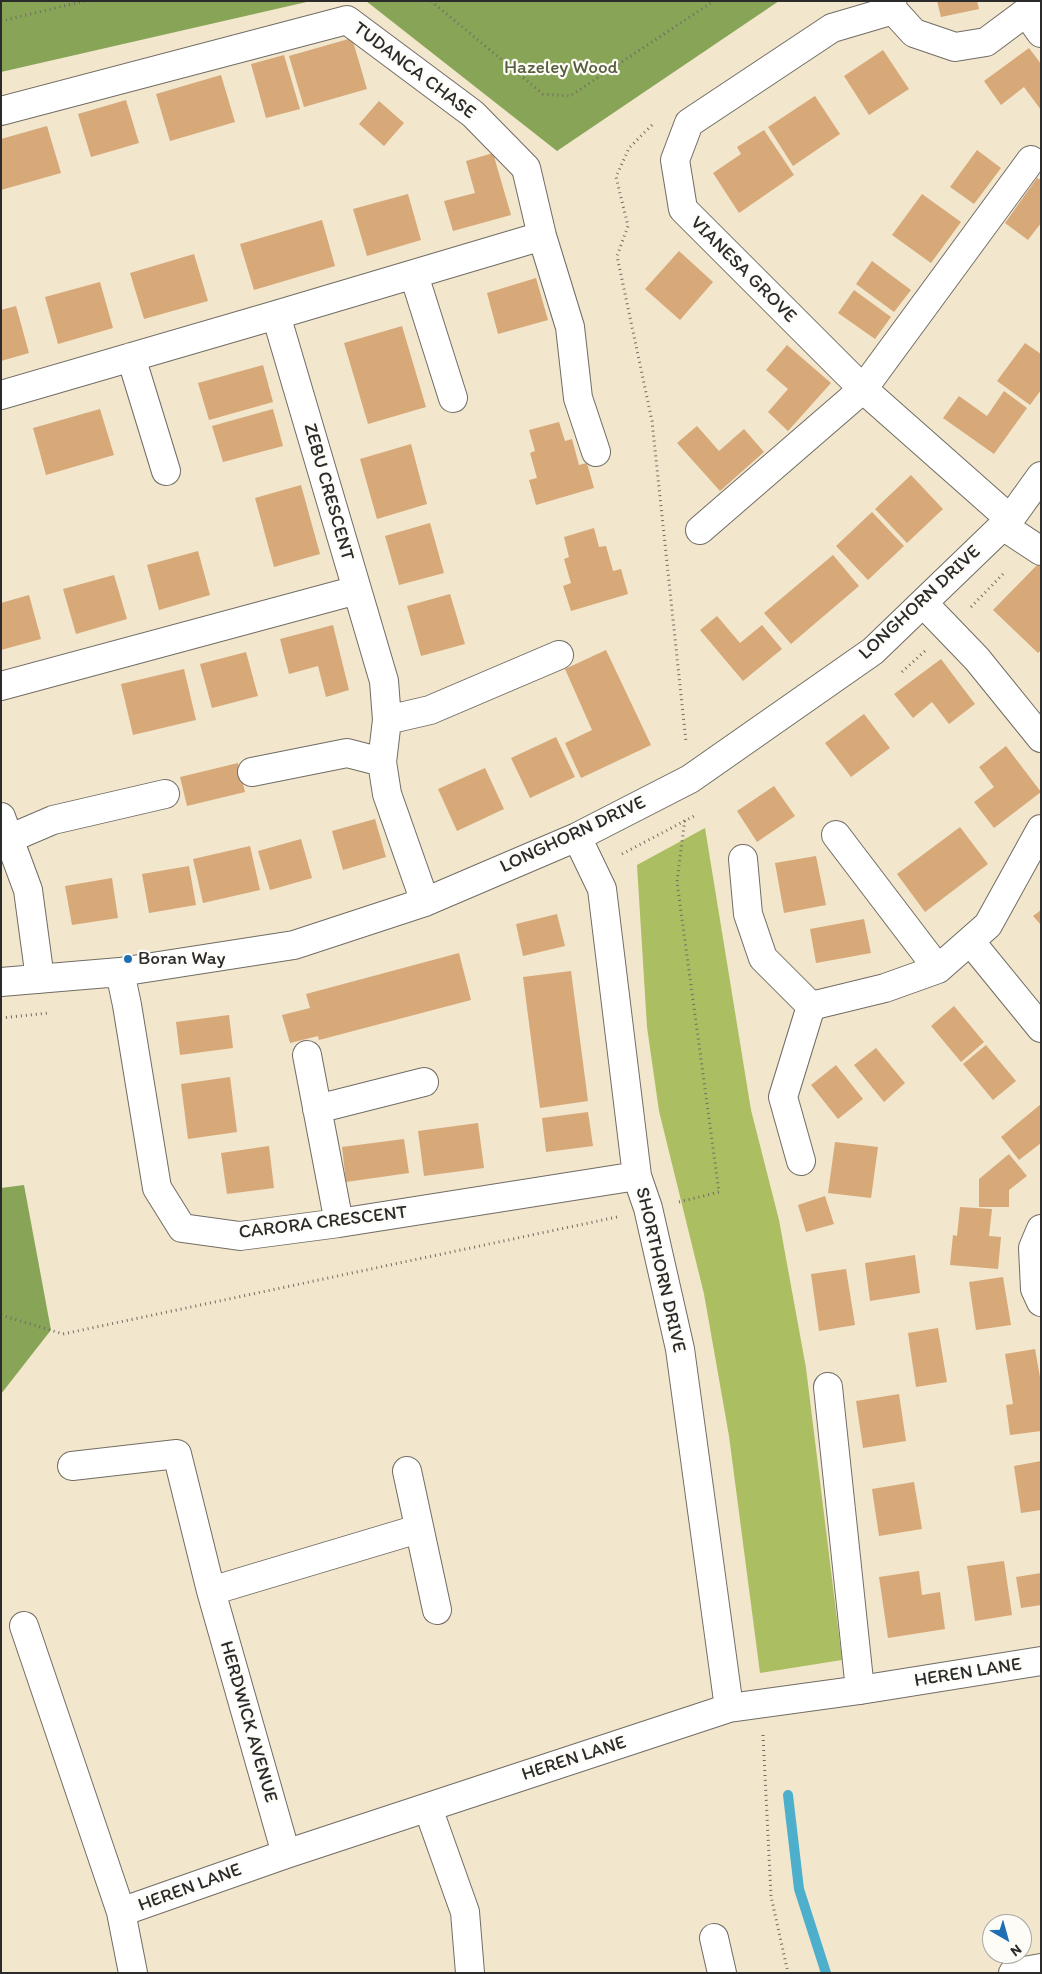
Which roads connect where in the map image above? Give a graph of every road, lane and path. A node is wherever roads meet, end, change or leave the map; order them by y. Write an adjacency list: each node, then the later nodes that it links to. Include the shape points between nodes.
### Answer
1 (85, 1): 6 (path)
2 (431, 1): 3 (path, via 543,94 570,96)
3 (714, 1)
4 (892, 6): 5 (street, VIANESA GROVE, via 914,33 955,47 986,42); 14 (street, VIANESA GROVE, via 832,28 689,123 676,160 683,209)
5 (1036, 16)
6 (1, 21)
7 (1, 111): 10 (street, TUDANCA CHASE, via 348,20 473,114 526,168)
8 (656, 121): 31 (path, via 629,148 616,177 628,226 617,256 652,421)
9 (1031, 160): 14 (street)
10 (542, 236): 11 (street); 17 (street, TUDANCA CHASE, via 570,327 578,398)
11 (414, 275): 12 (street); 16 (street)
12 (276, 315): 13 (street); 23 (street, ZEBU CRESCENT)
13 (132, 358): 15 (street); 18 (street)
14 (863, 389): 20 (street, VIANESA GROVE); 21 (street)
15 (1, 395)
16 (452, 398)
17 (596, 452)
18 (166, 471)
19 (1041, 476): 20 (street, LONGHORN DRIVE)
20 (1006, 522): 22 (street, VIANESA GROVE); 24 (street, LONGHORN DRIVE)
21 (700, 530)
22 (1041, 551)
23 (357, 590): 26 (street); 27 (street, ZEBU CRESCENT, via 384,682)
24 (924, 604): 28 (street, via 977,659); 31 (street, LONGHORN DRIVE, via 873,651)
25 (559, 656): 27 (street, via 430,710)
26 (1, 686)
27 (387, 720): 29 (street, ZEBU CRESCENT)
28 (1041, 738)
29 (382, 762): 30 (street, via 347,753); 38 (street, ZEBU CRESCENT, via 387,794)
30 (252, 772)
31 (690, 779): 36 (street, LONGHORN DRIVE)
32 (165, 794): 33 (street)
33 (6, 828): 42 (street, via 28,890)
34 (1041, 829): 39 (street, via 988,925)
35 (836, 835): 40 (street)
36 (577, 837): 38 (street, LONGHORN DRIVE); 50 (street, SHORTHORN DRIVE, via 602,889)
37 (743, 859): 44 (street, via 748,914 763,958)
38 (424, 902): 41 (street, LONGHORN DRIVE, via 294,945)
39 (970, 941): 40 (street); 45 (street)
40 (938, 969): 44 (street, via 885,988)
41 (120, 972): 42 (street, LONGHORN DRIVE); 51 (street, CARORA CRESCENT, via 156,1188 182,1228 240,1236)
42 (40, 979): 43 (street, LONGHORN DRIVE)
43 (1, 982)
44 (810, 1006): 49 (street, via 784,1097)
45 (1041, 1028)
46 (307, 1055): 48 (street)
47 (424, 1082): 48 (street)
48 (317, 1110): 51 (street)
49 (801, 1161)
50 (637, 1176): 51 (street, CARORA CRESCENT); 64 (street, SHORTHORN DRIVE, via 648,1208 680,1349)
51 (339, 1223)
52 (1041, 1229): 53 (street, via 1033,1248 1035,1289)
53 (1041, 1302)
54 (828, 1387): 62 (street)
55 (72, 1466): 58 (street, HERDWICK AVENUE, via 177,1454)
56 (407, 1471): 57 (street)
57 (418, 1529): 58 (street); 59 (street)
58 (211, 1591): 66 (street, HERDWICK AVENUE)
59 (437, 1610)
60 (24, 1626): 67 (street, HEREN LANE)
61 (1041, 1661): 62 (street, HEREN LANE)
62 (860, 1690): 63 (street, HEREN LANE)
63 (761, 1704): 64 (street, HEREN LANE); 73 (path, via 771,1896)
64 (729, 1708): 65 (street, HEREN LANE)
65 (428, 1808): 66 (street, HEREN LANE); 71 (street, via 465,1912)
66 (286, 1854): 67 (street, HEREN LANE)
67 (121, 1912): 70 (street, HEREN LANE)
68 (714, 1938): 72 (street)
69 (1041, 1968): 74 (street)
70 (133, 1973)
71 (470, 1973)
72 (722, 1973)
73 (788, 1973)
74 (1013, 1973)

